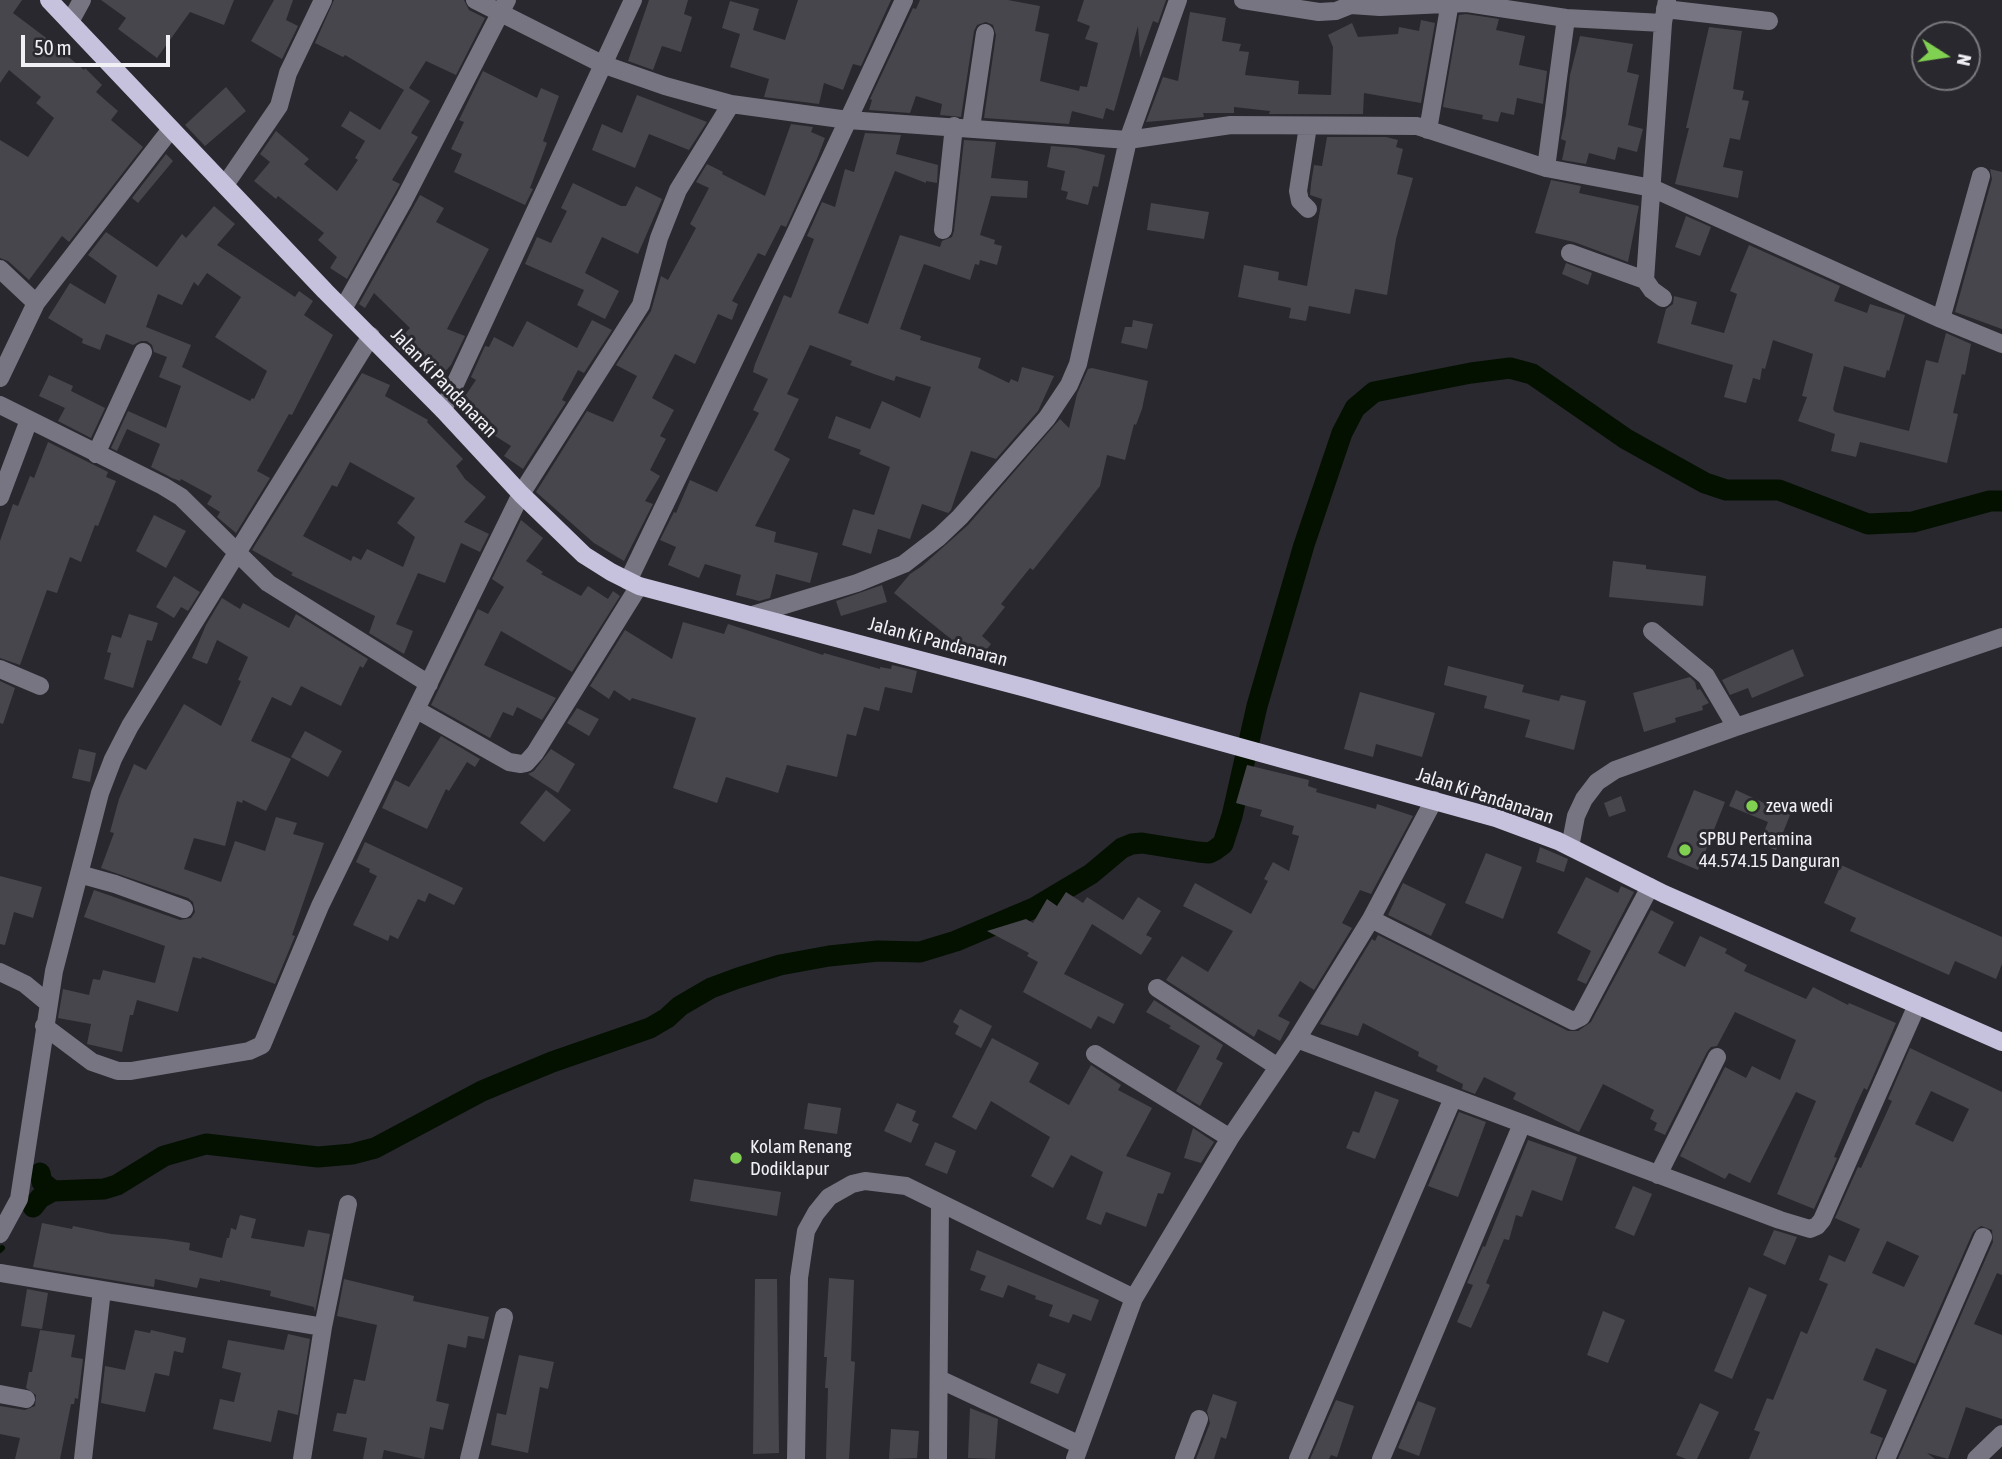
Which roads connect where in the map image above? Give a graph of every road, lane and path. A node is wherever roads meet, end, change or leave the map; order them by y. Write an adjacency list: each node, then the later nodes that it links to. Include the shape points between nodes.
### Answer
1 (49, 0): 14 (main road, Jalan Ki Pandanaran)
2 (82, 0): 14 (street)
3 (323, 0): 26 (street, via 288,73 279,106)
4 (475, 0): 10 (street)
5 (633, 0): 16 (street)
6 (904, 0): 18 (street)
7 (1178, 0): 23 (street)
8 (1243, 0): 9 (street, via 1320,12 1351,5)
9 (1450, 2): 12 (street); 22 (street)
10 (504, 6): 16 (street); 35 (street)
11 (1665, 11): 12 (street); 13 (street); 27 (street)
12 (1566, 18): 24 (street)
13 (1769, 21)
14 (69, 22): 21 (main road, Jalan Ki Pandanaran)
15 (985, 33): 20 (street)
16 (601, 64): 17 (street); 42 (street)
17 (731, 104): 18 (street); 45 (street, via 678,190 641,305)
18 (848, 120): 20 (street); 48 (street)
19 (1308, 126): 22 (street, via 1418,126); 23 (street, via 1231,125); 28 (street, via 1298,191)
20 (962, 127): 23 (street); 29 (street)
21 (171, 129): 26 (main road, Jalan Ki Pandanaran); 34 (street)
22 (1428, 130): 24 (street)
23 (1128, 140): 49 (street, via 1078,364 1035,433 960,517 904,564)
24 (1546, 168): 27 (street)
25 (1981, 176): 36 (street)
26 (225, 185): 35 (main road, Jalan Ki Pandanaran)
27 (1652, 188): 32 (street); 36 (street)
28 (1308, 209)
29 (943, 230)
30 (1570, 253): 32 (street)
31 (0, 269): 34 (street)
32 (1645, 280): 33 (street)
33 (1663, 298)
34 (36, 303): 40 (street)
35 (343, 309): 37 (main road, Jalan Ki Pandanaran)
36 (1941, 319): 38 (street)
37 (371, 337): 42 (main road, Jalan Ki Pandanaran); 47 (street)
38 (2002, 344)
39 (143, 352): 44 (street)
40 (0, 378)
41 (0, 405): 43 (street)
42 (443, 410): 45 (main road, Jalan Ki Pandanaran)
43 (29, 420): 44 (street); 46 (street)
44 (96, 454): 47 (street, via 181,497)
45 (521, 494): 48 (main road, Jalan Ki Pandanaran, via 584,555); 53 (street)
46 (0, 497)
47 (237, 555): 53 (street, via 268,583); 59 (street, via 122,741 100,793)
48 (633, 583): 49 (main road, Jalan Ki Pandanaran); 55 (street, via 526,763 509,762)
49 (752, 615): 57 (main road, Jalan Ki Pandanaran)
50 (1652, 631): 56 (street, via 1706,676)
51 (2002, 637): 56 (street)
52 (0, 669): 54 (street)
53 (429, 684): 55 (street)
54 (40, 686)
55 (417, 710): 67 (street, via 320,906 260,1046 118,1071 92,1062)
56 (1736, 727): 58 (street, via 1605,776 1584,799)
57 (1434, 800): 58 (main road, Jalan Ki Pandanaran, via 1520,826); 62 (street)
58 (1570, 847): 60 (main road, Jalan Ki Pandanaran)
59 (79, 874): 61 (street); 65 (street)
60 (1650, 887): 62 (street, via 1581,1017 1571,1021); 66 (main road, Jalan Ki Pandanaran)
61 (184, 909)
62 (1371, 919): 68 (street)
63 (0, 972): 65 (street)
64 (1157, 988): 72 (street)
65 (49, 999): 67 (street)
66 (1917, 1005): 69 (main road, Jalan Ki Pandanaran); 76 (street, via 1817,1226 1808,1229 1780,1220)
67 (44, 1026): 79 (street, via 19,1199)
68 (1297, 1040): 72 (street); 73 (street)
69 (2002, 1042)
70 (1095, 1054): 75 (street)
71 (1717, 1057): 76 (street)
72 (1278, 1067): 75 (street)
73 (1453, 1098): 74 (street); 98 (street)
74 (1522, 1124): 76 (street); 99 (street)
75 (1230, 1138): 83 (street)
76 (1658, 1174)
77 (348, 1203): 85 (street)
78 (940, 1203): 83 (street); 86 (street); 95 (street, via 906,1186 865,1181 835,1192 810,1224 799,1278)
79 (0, 1234)
80 (1983, 1237): 100 (street)
81 (0, 1273): 82 (street)
82 (102, 1290): 85 (street); 92 (street)
83 (1135, 1298): 91 (street)
84 (504, 1317): 94 (street)
85 (323, 1327): 93 (street)
86 (939, 1378): 91 (street); 96 (street)
87 (0, 1394): 88 (street)
88 (26, 1399)
89 (1199, 1419): 97 (street)
90 (2002, 1434): 101 (street)
91 (1077, 1452)
92 (83, 1459)
93 (302, 1459)
94 (469, 1459)
95 (796, 1459)
96 (938, 1459)
97 (1184, 1459)
98 (1298, 1459)
99 (1381, 1459)
100 (1886, 1459)
101 (1976, 1459)

